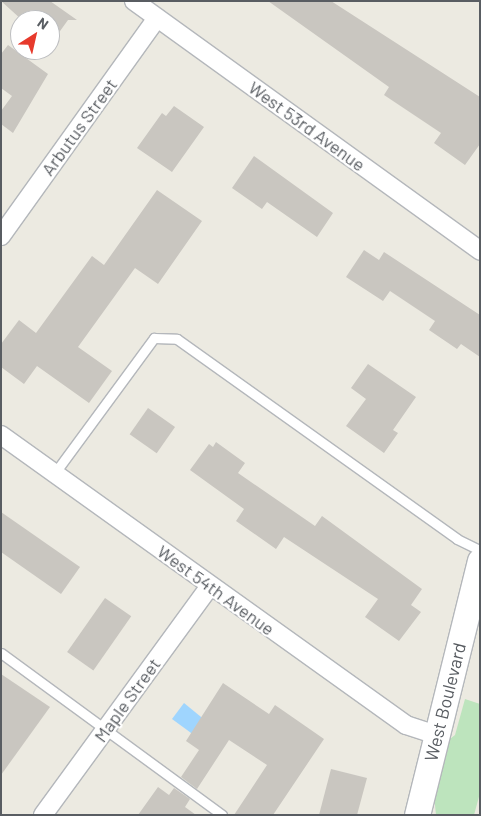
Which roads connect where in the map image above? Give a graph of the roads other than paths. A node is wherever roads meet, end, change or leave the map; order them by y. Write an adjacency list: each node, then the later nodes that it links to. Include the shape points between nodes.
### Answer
1 (134, 1): 2 (street, West 53rd Avenue)
2 (157, 18): 3 (street, Arbutus Street); 4 (street, West 53rd Avenue)
3 (3, 231)
4 (480, 251)
5 (1, 435): 6 (street, West 54th Avenue)
6 (54, 474): 7 (lane, via 154,338 176,339 457,539); 9 (street, West 54th Avenue)
7 (480, 550)
8 (480, 561): 12 (street, West Boulevard)
9 (210, 586): 11 (street, Maple Street); 12 (street, West 54th Avenue, via 406,725)
10 (1, 653): 11 (lane)
11 (106, 728): 13 (street, Maple Street); 14 (lane)
12 (437, 735): 15 (street, West Boulevard)
13 (43, 815)
14 (222, 815)
15 (417, 815)

